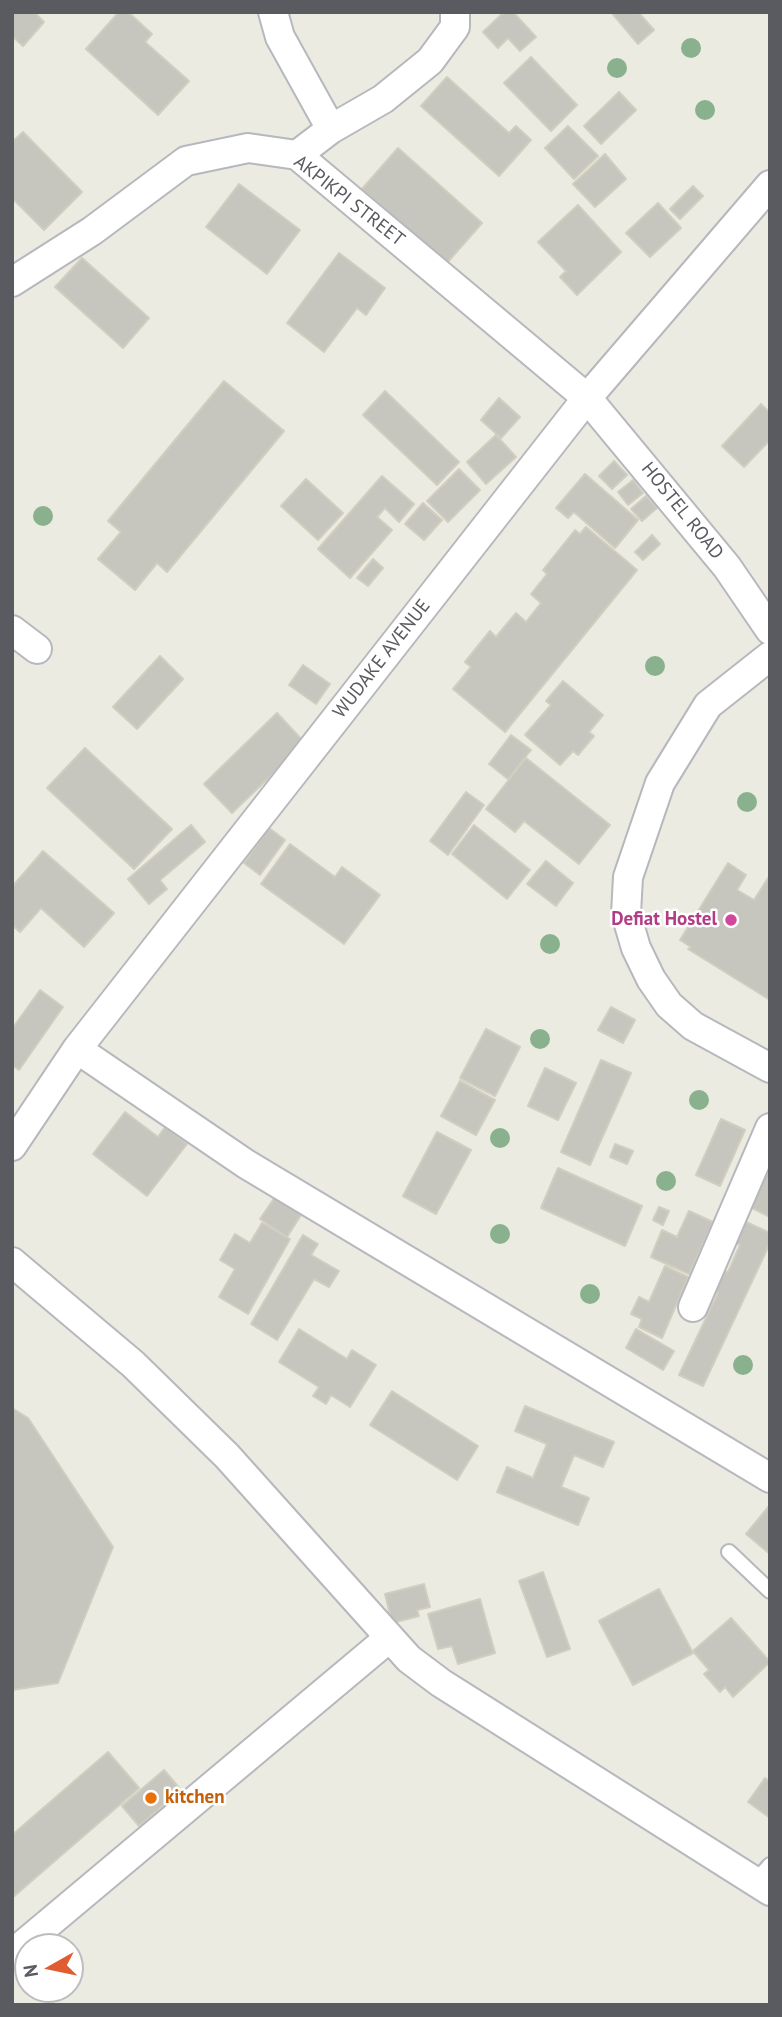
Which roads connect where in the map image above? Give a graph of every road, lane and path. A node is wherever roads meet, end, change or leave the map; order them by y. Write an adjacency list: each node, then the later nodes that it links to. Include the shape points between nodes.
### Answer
1 (272, 12): 3 (street, via 280,37)
2 (455, 12): 3 (street, via 455,27 430,61 383,99)
3 (331, 129): 4 (street)
4 (297, 155): 6 (street, AKPIKPI STREET, via 248,148 186,161 92,231); 7 (street, AKPIKPI STREET)
5 (768, 193): 7 (street, WUDAKE AVENUE)
6 (12, 282)
7 (587, 398): 9 (street, HOSTEL ROAD, via 727,566); 12 (street, WUDAKE AVENUE)
8 (12, 630): 10 (street)
9 (770, 630)
10 (37, 649)
11 (770, 656): 13 (street, via 708,705 660,783 628,877 625,914 636,948 669,1005 693,1026)
12 (76, 1049): 15 (street, WUDAKE AVENUE); 18 (street, via 246,1164)
13 (770, 1068)
14 (770, 1128): 17 (street)
15 (12, 1146)
16 (12, 1262): 21 (street, via 133,1364 227,1456)
17 (693, 1307)
18 (770, 1478)
19 (729, 1552): 20 (lane)
20 (770, 1591)
21 (389, 1638): 22 (street, via 441,1683); 23 (street)
22 (765, 1879)
23 (12, 1954)

